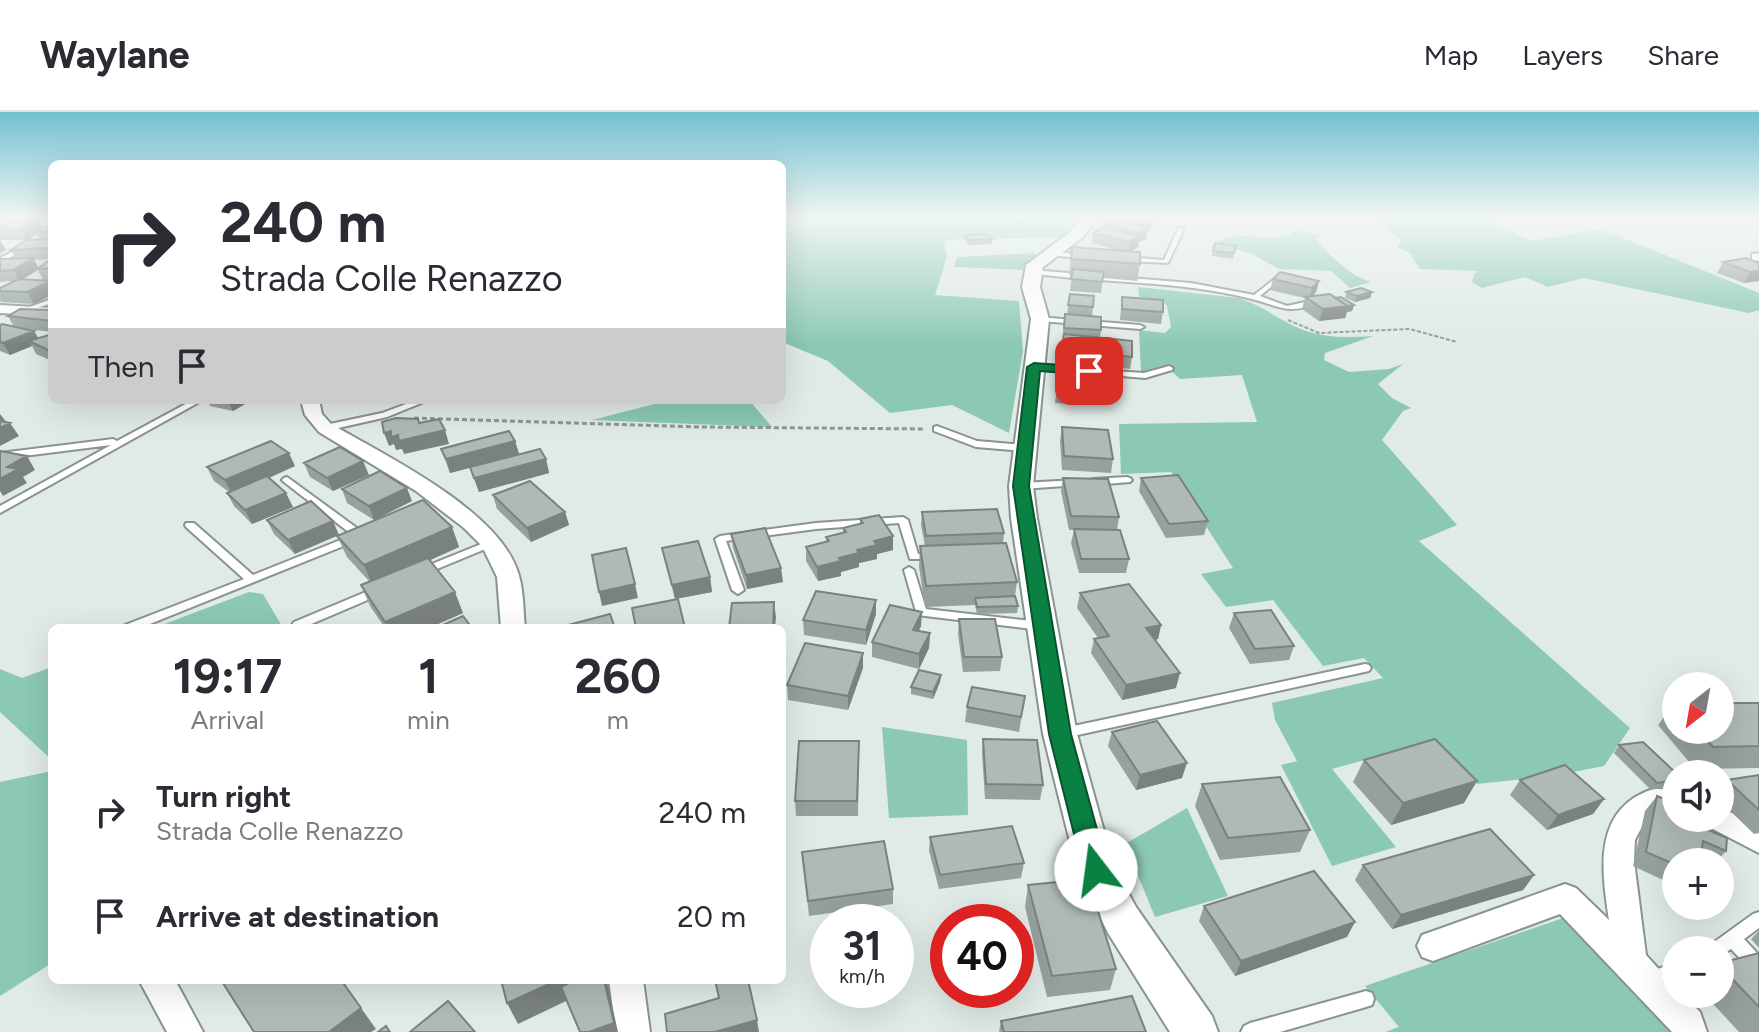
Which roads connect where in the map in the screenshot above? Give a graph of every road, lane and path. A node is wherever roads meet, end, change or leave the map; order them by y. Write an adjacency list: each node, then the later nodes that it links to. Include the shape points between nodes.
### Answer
1 (1044, 260): 6 (street)
2 (1067, 260): 6 (lane)
3 (1136, 260): 4 (lane)
4 (1167, 260)
5 (0, 263): 7 (lane)
6 (1040, 263): 9 (lane); 18 (street, via 1031,287)
7 (13, 265)
8 (1166, 267): 9 (lane)
9 (1168, 284): 11 (lane)
10 (1297, 284): 11 (lane, via 1276,280)
11 (1255, 297): 14 (lane)
12 (1330, 298): 14 (lane)
13 (48, 302): 15 (lane)
14 (1287, 308): 20 (path, via 1281,315 1314,332 1405,329)
15 (28, 309): 16 (street); 17 (street)
16 (1, 311)
17 (48, 312)
18 (1040, 319): 19 (lane); 21 (street)
19 (1140, 327)
20 (1457, 342)
21 (1034, 367): 22 (lane, via 1145,376); 30 (street)
22 (1169, 368)
23 (191, 404): 29 (lane)
24 (311, 404): 27 (street)
25 (414, 404): 26 (lane)
26 (384, 415): 27 (lane); 28 (path)
27 (325, 428): 39 (street)
28 (937, 429): 30 (lane, via 976,444)
29 (122, 441): 31 (lane); 35 (lane)
30 (1024, 448): 34 (street)
31 (0, 456)
32 (287, 480): 38 (lane)
33 (1127, 480): 34 (lane)
34 (1021, 486): 49 (street, via 1024,555)
35 (0, 510)
36 (190, 525): 43 (lane)
37 (375, 530): 38 (lane)
38 (361, 536): 43 (lane)
39 (491, 543): 42 (lane); 48 (street, via 508,575)
40 (943, 556): 45 (lane, via 914,557 903,520 720,539)
41 (909, 570): 49 (lane, via 921,612)
42 (408, 578)
43 (252, 580): 46 (lane)
44 (394, 584): 47 (lane)
45 (738, 590)
46 (139, 624)
47 (300, 624)
48 (513, 624)
49 (1041, 626): 51 (street)
50 (1365, 668): 51 (lane)
51 (1060, 734): 66 (street, via 1096,870 1122,920)
52 (1662, 800): 60 (street, via 1636,806 1624,829 1618,881)
53 (1734, 827): 54 (street)
54 (1759, 841)
55 (1759, 919): 56 (lane)
56 (1734, 938)
57 (1734, 941): 59 (lane)
58 (1433, 946): 60 (street, via 1565,898)
59 (1759, 966)
60 (1652, 972): 68 (street)
61 (158, 984): 64 (street)
62 (627, 984): 65 (street)
63 (1366, 999): 67 (lane)
64 (186, 1032)
65 (633, 1032)
66 (1196, 1032)
67 (1250, 1032)
68 (1690, 1032)

